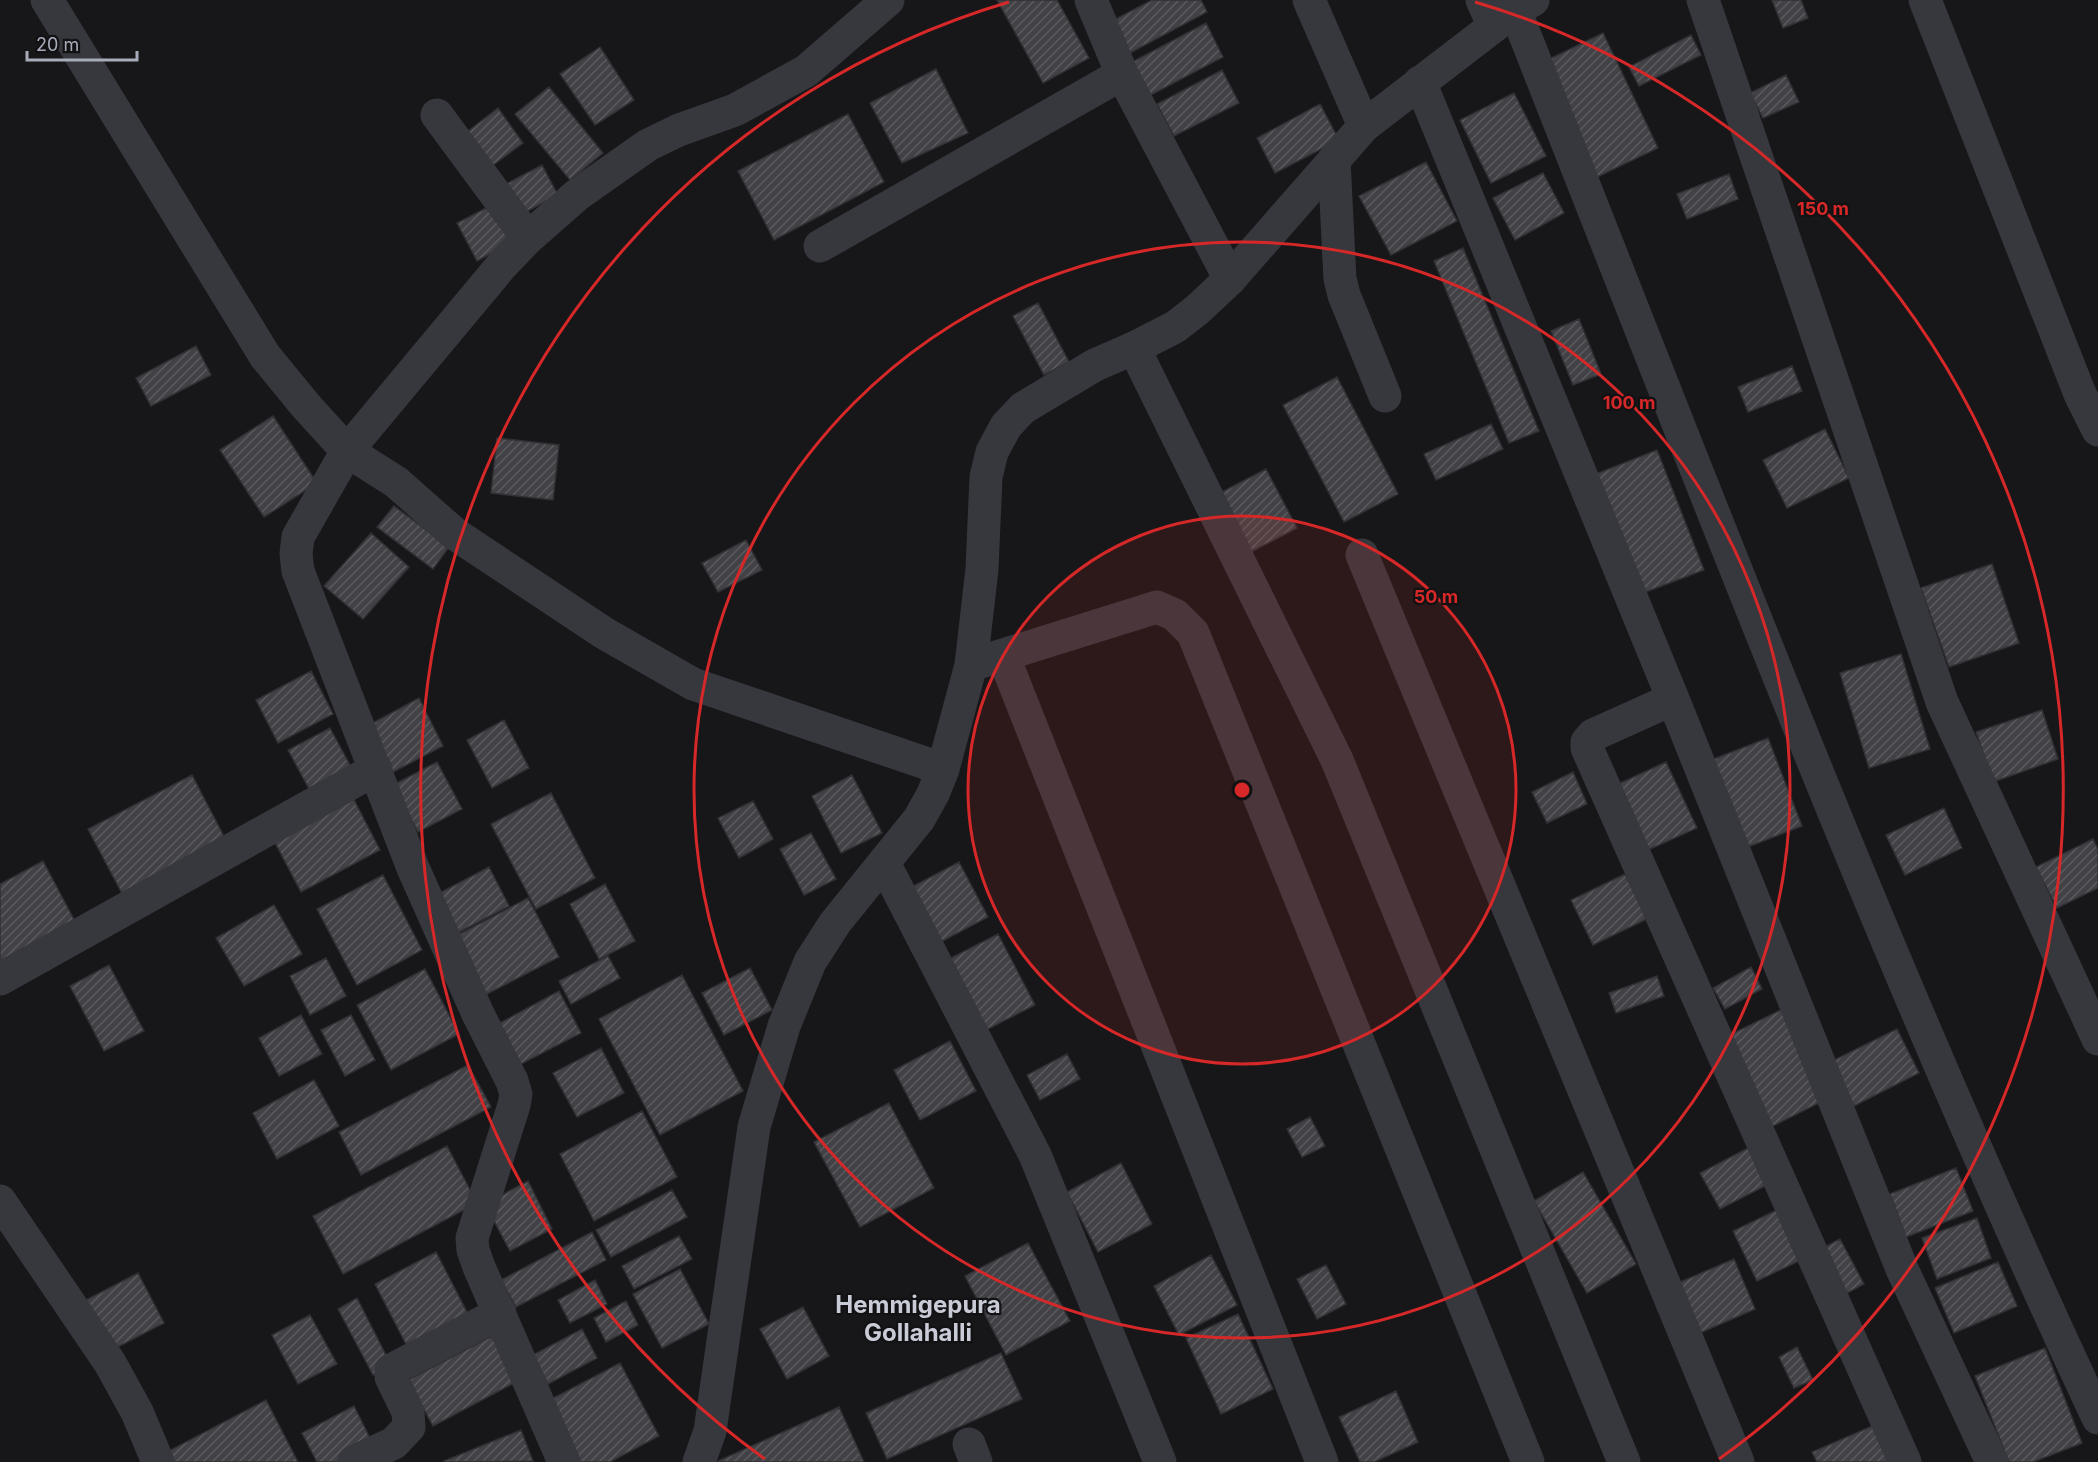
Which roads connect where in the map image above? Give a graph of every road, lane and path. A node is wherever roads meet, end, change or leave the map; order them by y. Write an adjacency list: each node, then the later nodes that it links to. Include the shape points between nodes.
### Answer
1 (47, 0): 19 (street, via 265,356)
2 (888, 0): 13 (street, via 806,71 735,110 648,145 577,195)
3 (1091, 0): 8 (street)
4 (1309, 0): 11 (street)
5 (1703, 0): 28 (street, via 1942,702)
6 (1925, 0): 18 (street, via 2080,394)
7 (1506, 9): 9 (street); 31 (street, via 1846,844 2041,1296)
8 (1122, 74): 14 (street); 15 (street)
9 (1420, 82): 11 (street); 23 (street)
10 (437, 115): 13 (street)
11 (1364, 126): 12 (street)
12 (1334, 160): 15 (street); 17 (street, via 1340,279)
13 (528, 238): 19 (street)
14 (820, 246)
15 (1230, 279): 16 (street, via 1175,327)
16 (1134, 348): 22 (street, via 1095,365 1023,408 1006,426 992,452 986,477 982,569); 39 (street, via 1336,760)
17 (1385, 396)
18 (2098, 430)
19 (347, 451): 24 (street, via 298,537 296,554 298,571); 25 (street, via 396,482 455,534 604,633 693,684)
20 (1362, 555): 40 (street)
21 (1003, 655): 22 (street); 37 (street); 38 (street, via 1157,607 1175,615 1193,633)
22 (971, 665): 25 (street)
23 (1673, 699): 41 (street, via 1593,735 1587,748); 42 (street, via 1902,1269)
24 (376, 769): 27 (street); 30 (street, via 413,868 516,1094 472,1238 479,1267)
25 (943, 769): 26 (street, via 919,819)
26 (884, 863): 32 (street, via 835,923 810,962 766,1084 754,1127); 36 (street, via 1035,1155)
27 (0, 979)
28 (2098, 1039)
29 (0, 1201): 33 (street, via 110,1363)
30 (500, 1313): 34 (street, via 392,1370 391,1377 408,1412 410,1427 394,1443); 35 (street)
31 (2098, 1418)
32 (704, 1458)
33 (158, 1462)
34 (354, 1462)
35 (564, 1462)
36 (1160, 1462)
37 (1322, 1462)
38 (1528, 1462)
39 (1624, 1462)
40 (1738, 1462)
41 (1905, 1462)
42 (1992, 1462)

